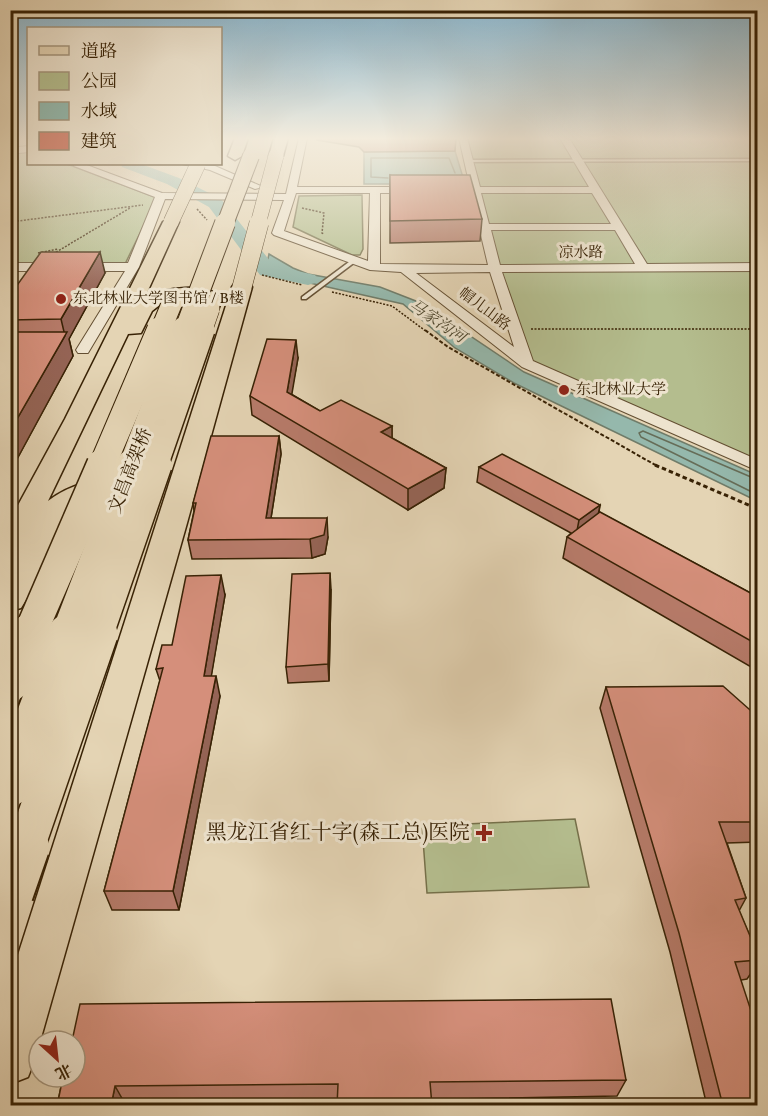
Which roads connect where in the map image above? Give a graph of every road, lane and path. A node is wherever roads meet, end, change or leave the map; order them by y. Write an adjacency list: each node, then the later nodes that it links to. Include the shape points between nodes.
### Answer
1 (145, 190): 11 (street)
2 (186, 190): 34 (main road, bridge)
3 (234, 190): 42 (highway, 文昌高架桥, bridge)
4 (237, 190): 43 (highway, 文昌高架桥, bridge)
5 (251, 190): 28 (main road, bridge)
6 (269, 190): 12 (street)
7 (291, 190): 12 (street)
8 (375, 190): 12 (street); 23 (street)
9 (475, 190): 17 (street)
10 (596, 190): 15 (street)
11 (161, 196): 12 (street, bridge); 22 (street)
12 (289, 198): 18 (path, via 324,213 322,233); 19 (street, via 278,233)
13 (189, 202): 16 (path)
14 (10, 222): 21 (path, via 133,207)
15 (618, 226): 17 (street); 25 (street)
16 (214, 227)
17 (484, 227): 26 (street)
18 (332, 237)
19 (353, 261): 23 (street); 31 (lane)
20 (10, 267): 21 (street)
21 (31, 267): 22 (street)
22 (133, 267): 34 (street, via 78,350)
23 (374, 267): 27 (street)
24 (758, 267): 25 (street, 凉水路)
25 (643, 268): 26 (street, 凉水路)
26 (495, 269): 27 (street, 凉水路); 32 (street)
27 (404, 270): 35 (street, 帽儿山路)
28 (248, 277): 29 (path, via 263,276); 39 (main road)
29 (308, 286)
30 (332, 292): 38 (path, via 392,306 448,347 657,466)
31 (304, 298)
32 (515, 329): 33 (path); 35 (street)
33 (758, 329)
34 (110, 349): 36 (main road)
35 (527, 364): 37 (street, 帽儿山路)
36 (77, 419): 40 (main road); 44 (main road, bridge, via 112,379 141,314 151,301 166,296 199,295 212,299)
37 (758, 466)
38 (758, 509)
39 (173, 524): 41 (main road, via 153,492 129,487 81,493 59,504 51,514); 45 (main road)
40 (10, 548)
41 (10, 600)
42 (10, 681)
43 (10, 786)
44 (10, 892)
45 (10, 1059)

